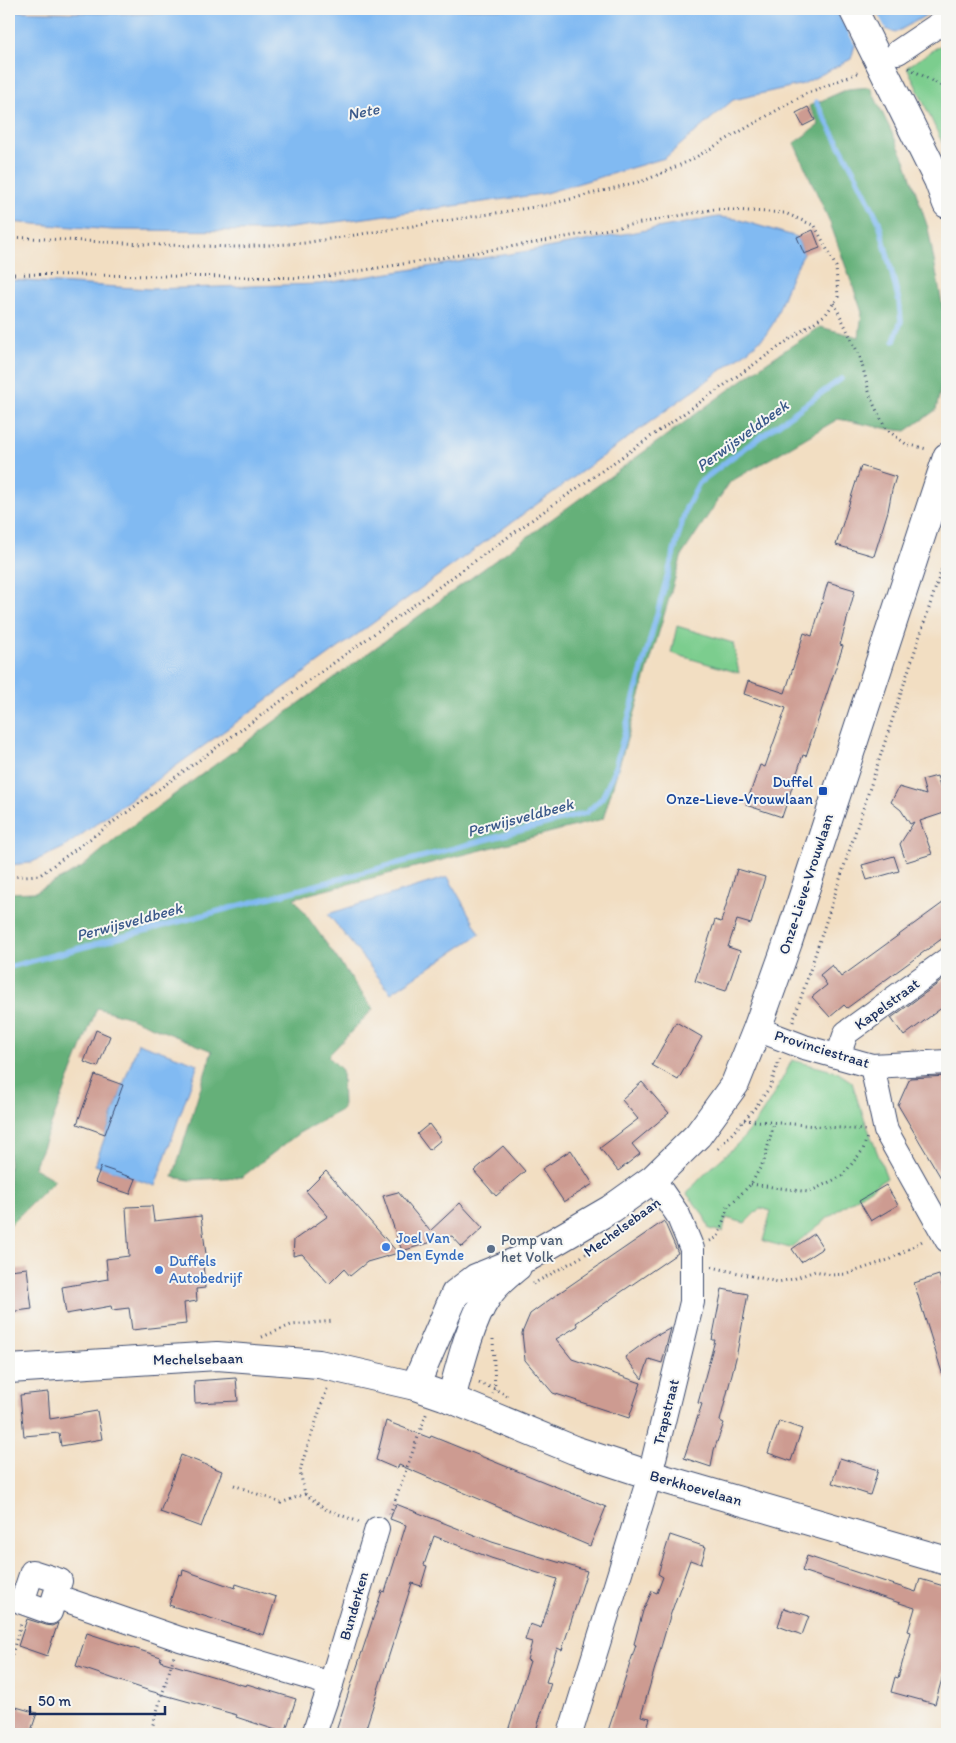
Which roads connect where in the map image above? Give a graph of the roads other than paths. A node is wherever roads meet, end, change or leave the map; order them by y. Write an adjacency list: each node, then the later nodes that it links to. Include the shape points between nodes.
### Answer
1 (853, 9): 3 (main road, via 868,38)
2 (947, 19): 3 (street)
3 (891, 57): 4 (main road)
4 (947, 204)
5 (947, 457): 7 (main road, Onze-Lieve-Vrouwlaan)
6 (947, 960): 8 (street, Kapelstraat, via 846,1033)
7 (757, 1029): 8 (street, Provinciestraat); 11 (main road, Onze-Lieve-Vrouwlaan, via 734,1084 698,1135)
8 (838, 1056): 10 (street, Provinciestraat)
9 (947, 1062): 10 (street, Provinciestraat)
10 (872, 1066): 13 (street, via 886,1131)
11 (653, 1179): 12 (main road, Onze-Lieve-Vrouwlaan); 17 (street, Trapstraat, via 678,1215 692,1256 692,1302)
12 (613, 1222): 14 (main road, Mechelsebaan)
13 (945, 1235)
14 (532, 1255): 16 (main road, Mechelsebaan, via 499,1281 486,1297); 16 (main road, Mechelsebaan, via 476,1278 455,1294)
15 (9, 1369): 16 (main road, Mechelsebaan, via 217,1356 319,1364)
16 (431, 1398): 17 (main road, Berkhoevelaan)
17 (650, 1475): 19 (main road, Berkhoevelaan); 23 (street, Trapstraat)
18 (377, 1529): 21 (street, Bunderken)
19 (947, 1561)
20 (55, 1596): 20 (street, via 50,1612 22,1602 32,1572 60,1581); 21 (street, via 180,1639)
21 (331, 1684): 22 (street, Bunderken)
22 (314, 1734)
23 (570, 1734)

